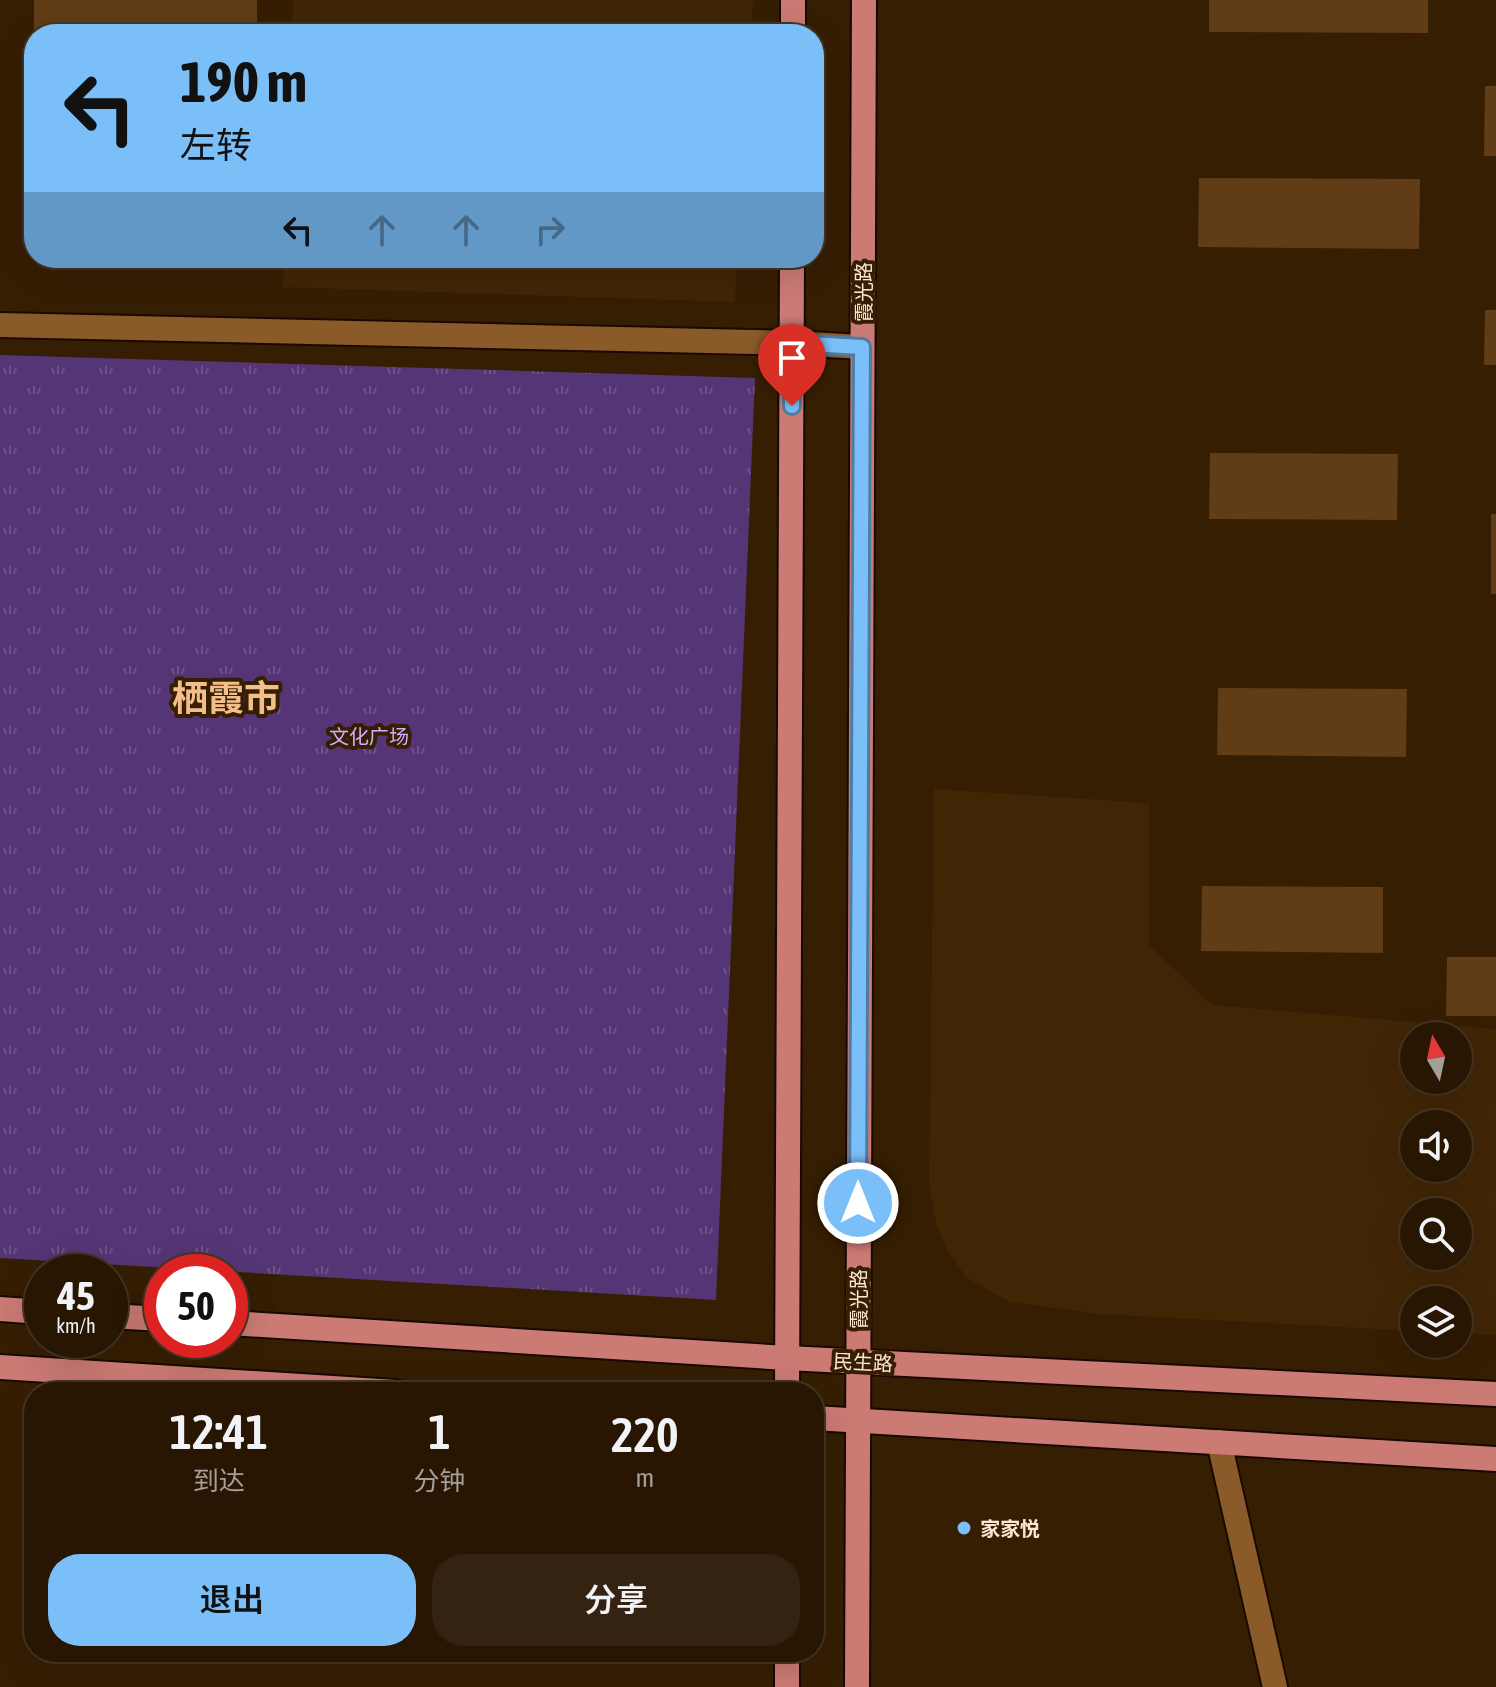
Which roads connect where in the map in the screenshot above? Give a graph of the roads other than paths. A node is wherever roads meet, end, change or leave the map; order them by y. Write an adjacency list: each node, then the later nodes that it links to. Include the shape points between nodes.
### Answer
1 (793, 0): 3 (main road)
2 (864, 0): 7 (main road, 霞光路)
3 (793, 24)
4 (792, 268): 6 (main road)
5 (0, 325): 6 (street)
6 (792, 343): 7 (street); 11 (main road)
7 (862, 347): 12 (main road, 霞光路)
8 (0, 1309): 9 (main road)
9 (24, 1311)
10 (248, 1324): 11 (main road, 民生路)
11 (787, 1358): 12 (main road, 民生路); 15 (main road)
12 (857, 1361): 16 (main road, 民生路); 18 (main road, 霞光路)
13 (0, 1367): 14 (main road)
14 (237, 1382)
15 (787, 1382)
16 (1496, 1394)
17 (824, 1418): 18 (main road)
18 (858, 1420): 19 (main road); 23 (main road, 霞光路)
19 (1219, 1442): 20 (main road); 24 (street)
20 (1496, 1459)
21 (787, 1662): 22 (main road)
22 (787, 1687)
23 (857, 1687)
24 (1275, 1687)

